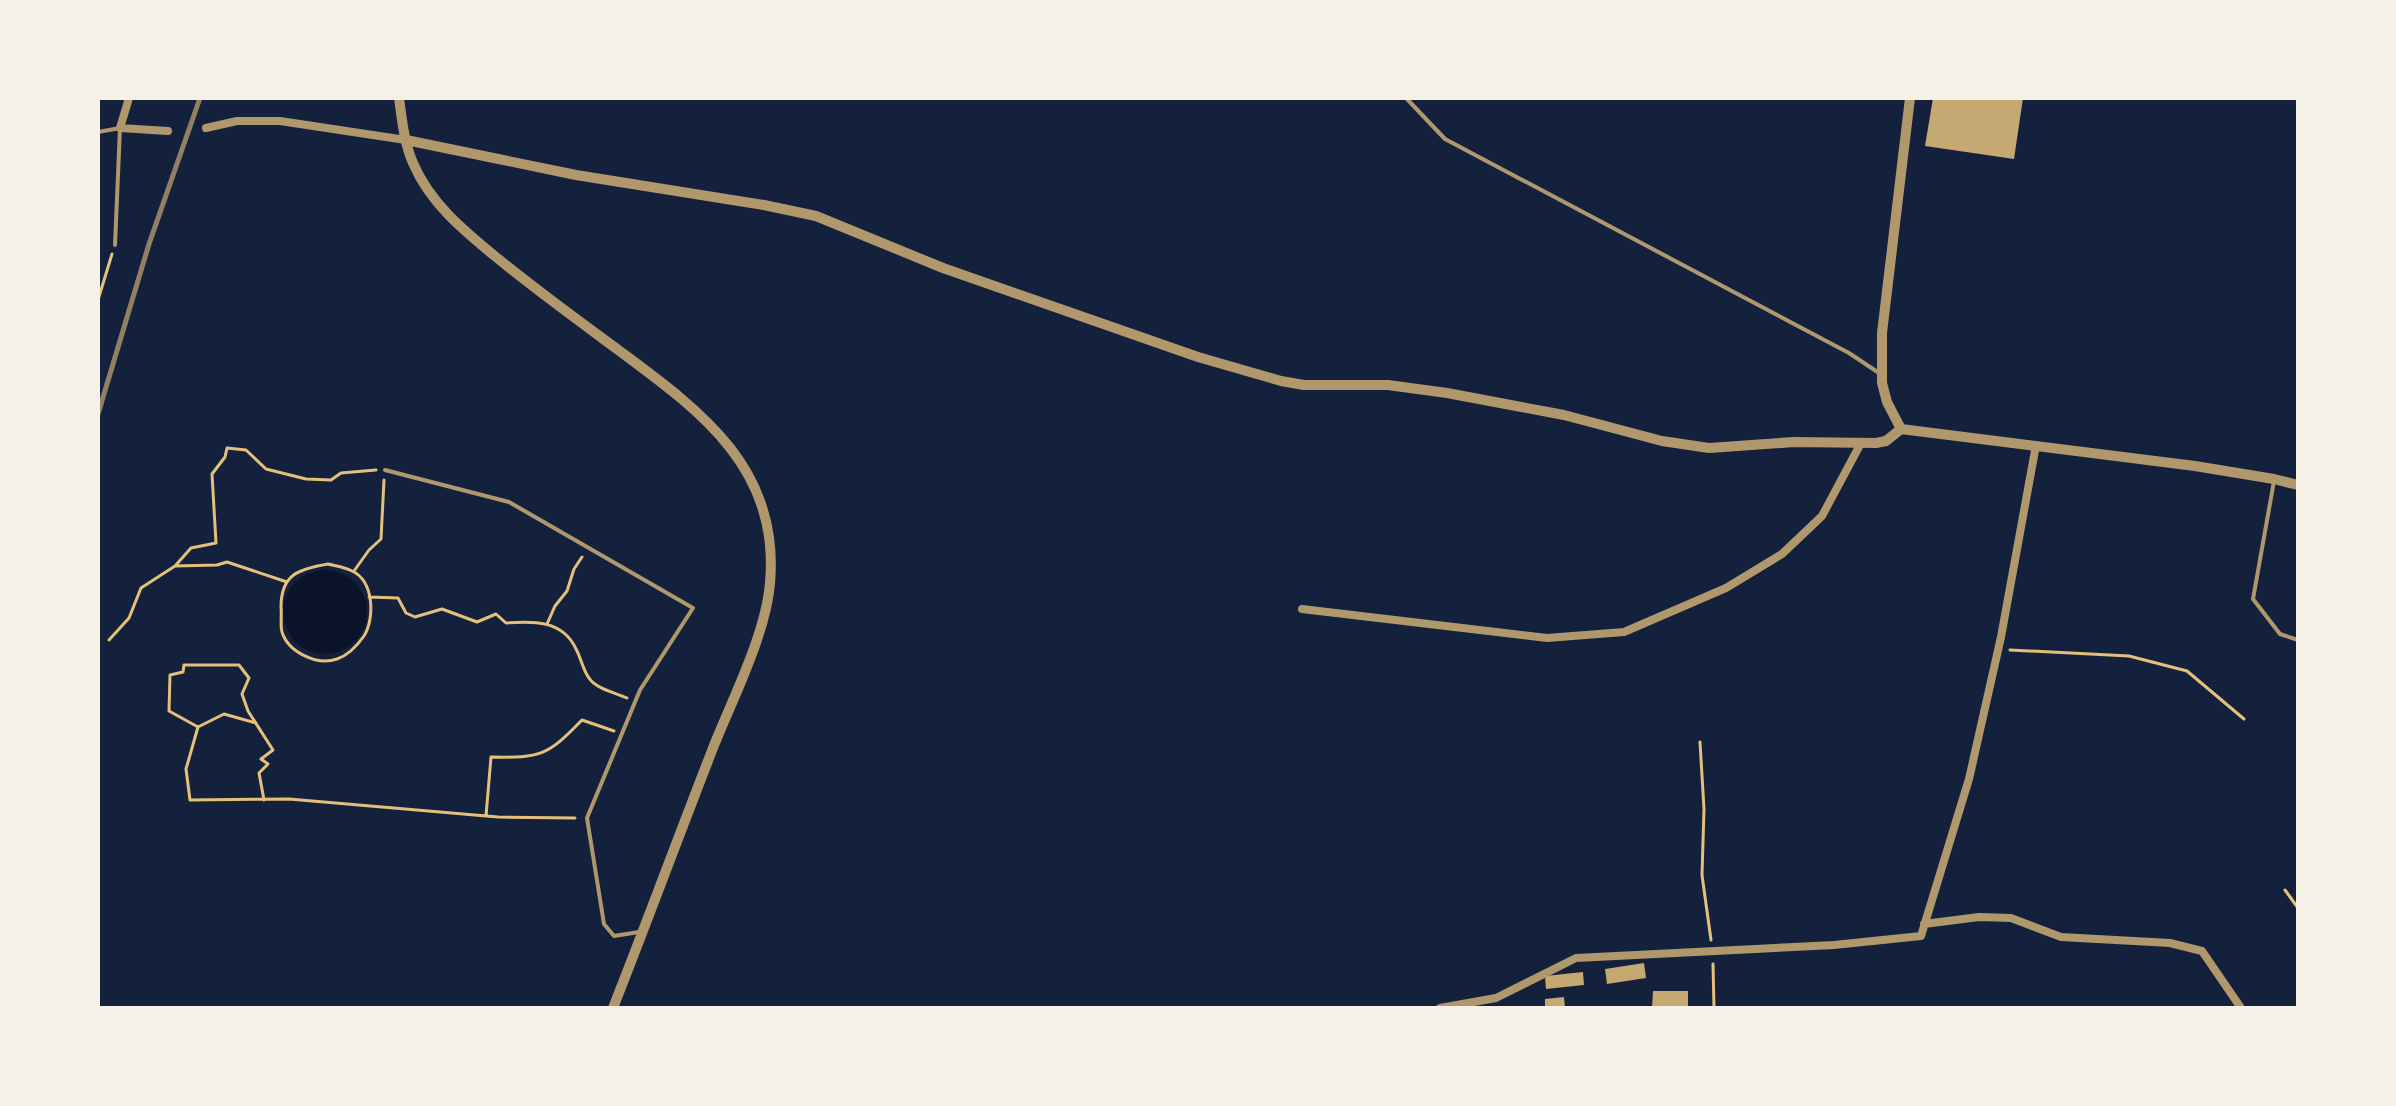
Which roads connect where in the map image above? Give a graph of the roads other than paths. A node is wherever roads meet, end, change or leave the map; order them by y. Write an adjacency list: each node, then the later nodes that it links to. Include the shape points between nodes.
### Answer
1 (121, 98): 6 (lane)
2 (129, 98): 6 (street)
3 (399, 98): 11 (street)
4 (1406, 98): 13 (lane, via 1445,139)
5 (1910, 98): 13 (street, via 1883,320)
6 (125, 109): 7 (street)
7 (120, 128): 9 (street); 10 (lane); 12 (lane)
8 (206, 128): 11 (street, via 237,121 280,121)
9 (168, 131)
10 (98, 132)
11 (406, 140): 15 (street, via 816,216 953,272 1198,357 1291,383 1388,385 1447,393 1698,447); 23 (street, via 412,163 454,223 677,393 712,426 748,474 765,521 771,568 765,610)
12 (115, 245)
13 (1882, 375): 14 (street, via 1887,402)
14 (1901, 429): 15 (street, via 1886,441); 16 (street)
15 (1861, 443): 20 (street, via 1822,516 1782,554 1726,588 1624,632 1547,638)
16 (2036, 445): 18 (street); 22 (street, via 1969,779)
17 (385, 470): 23 (lane, via 509,502 693,608 635,702 587,818 604,924 614,936)
18 (2274, 479): 19 (street); 21 (lane, via 2253,599 2280,634)
19 (2298, 485)
20 (1302, 609)
21 (2298, 640)
22 (1924, 924): 25 (street, via 1921,936 1834,945 1576,958 1496,998); 26 (street, via 2011,918 2061,937 2170,943 2202,951)
23 (641, 932): 24 (street)
24 (613, 1008)
25 (1440, 1008)
26 (2241, 1008)

